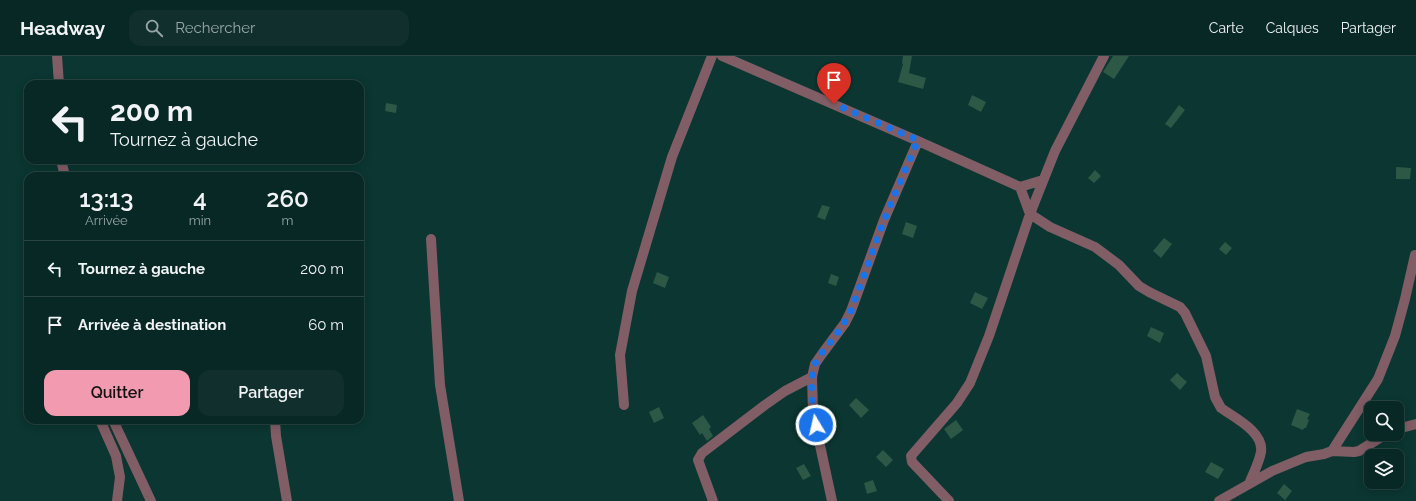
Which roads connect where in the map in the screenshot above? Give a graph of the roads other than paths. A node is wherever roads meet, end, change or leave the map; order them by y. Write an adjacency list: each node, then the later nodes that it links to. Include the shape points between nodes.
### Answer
1 (57, 56): 5 (street)
2 (712, 56): 13 (street, via 672,157 632,291 620,355)
3 (722, 56): 6 (street)
4 (1104, 56): 7 (street, via 1054,151)
5 (59, 80)
6 (918, 140): 8 (street); 12 (street, via 884,220 851,311 845,324 815,364)
7 (1043, 180): 8 (street); 9 (street)
8 (1020, 187): 9 (street)
9 (1030, 214): 21 (street, via 1050,227 1095,248 1119,265 1139,286 1180,307 1185,313 1206,356 1218,403 1221,408 1252,430 1261,445 1261,453); 28 (street, via 989,336 970,383 957,403 911,456 912,462)
10 (431, 239): 25 (street, via 440,385)
11 (1416, 255): 20 (street, via 1395,336 1378,380)
12 (812, 377): 26 (street, via 770,401 702,453 698,460); 27 (street, via 813,413)
13 (624, 405)
14 (102, 424): 22 (street, via 116,456 120,477)
15 (115, 424): 23 (street)
16 (275, 424): 24 (street)
17 (1416, 424): 18 (street)
18 (1404, 427)
19 (1375, 441): 20 (street, via 1360,451)
20 (1332, 451): 21 (street, via 1306,457)
21 (1249, 484): 29 (street)
22 (117, 501)
23 (151, 501)
24 (287, 501)
25 (459, 501)
26 (713, 501)
27 (832, 501)
28 (949, 501)
29 (1219, 501)

